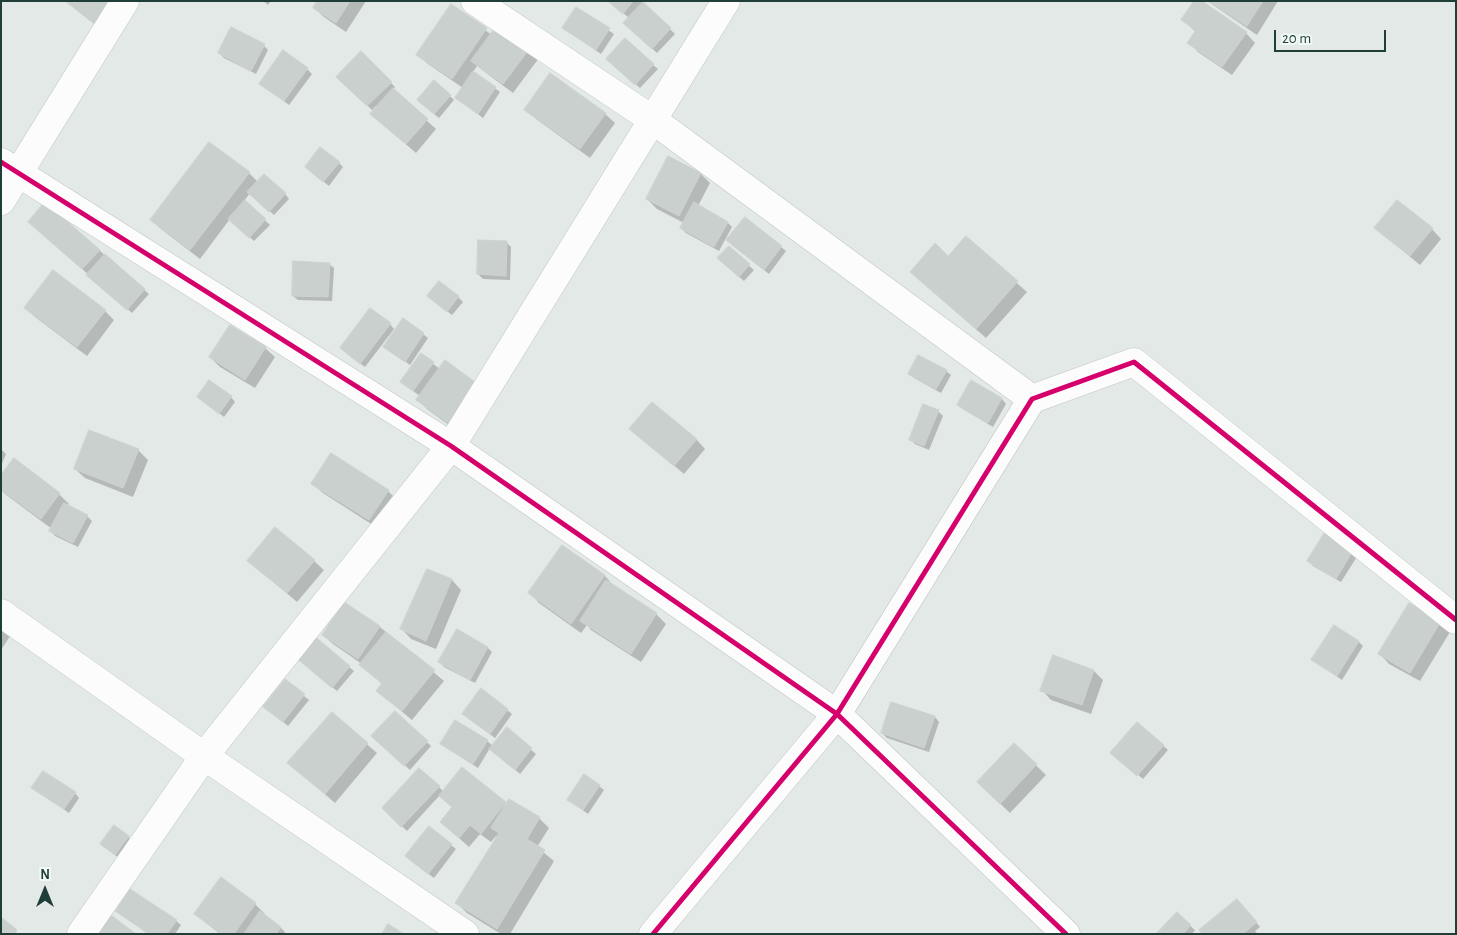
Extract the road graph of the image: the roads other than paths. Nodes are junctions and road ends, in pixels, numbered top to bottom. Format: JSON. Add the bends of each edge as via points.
{"nodes":[{"id":1,"x":125,"y":1,"type":"edge"},
{"id":2,"x":475,"y":1,"type":"edge"},
{"id":3,"x":726,"y":1,"type":"edge"},
{"id":4,"x":653,"y":120,"type":"junction"},
{"id":5,"x":10,"y":168,"type":"edge"},
{"id":6,"x":1,"y":201,"type":"edge"},
{"id":7,"x":1032,"y":399,"type":"junction"},
{"id":8,"x":451,"y":446,"type":"junction"},
{"id":9,"x":1,"y":613,"type":"edge"},
{"id":10,"x":1456,"y":620,"type":"edge"},
{"id":11,"x":837,"y":714,"type":"junction"},
{"id":12,"x":205,"y":755,"type":"junction"},
{"id":13,"x":81,"y":934,"type":"edge"},
{"id":14,"x":466,"y":934,"type":"edge"},
{"id":15,"x":653,"y":934,"type":"edge"},
{"id":16,"x":1066,"y":934,"type":"edge"}],
"edges":[{"from":1,"to":5,"type":"street"},
{"from":2,"to":4,"type":"street"},
{"from":3,"to":4,"type":"street"},
{"from":4,"to":7,"type":"street"},
{"from":4,"to":8,"type":"street"},
{"from":5,"to":6,"type":"street"},
{"from":5,"to":8,"type":"street"},
{"from":7,"to":10,"type":"street","via":[[1134,362]]},
{"from":7,"to":11,"type":"street"},
{"from":8,"to":11,"type":"street"},
{"from":8,"to":12,"type":"street"},
{"from":9,"to":12,"type":"street"},
{"from":11,"to":15,"type":"street"},
{"from":11,"to":16,"type":"street"},
{"from":12,"to":13,"type":"street"},
{"from":12,"to":14,"type":"street"}]}
